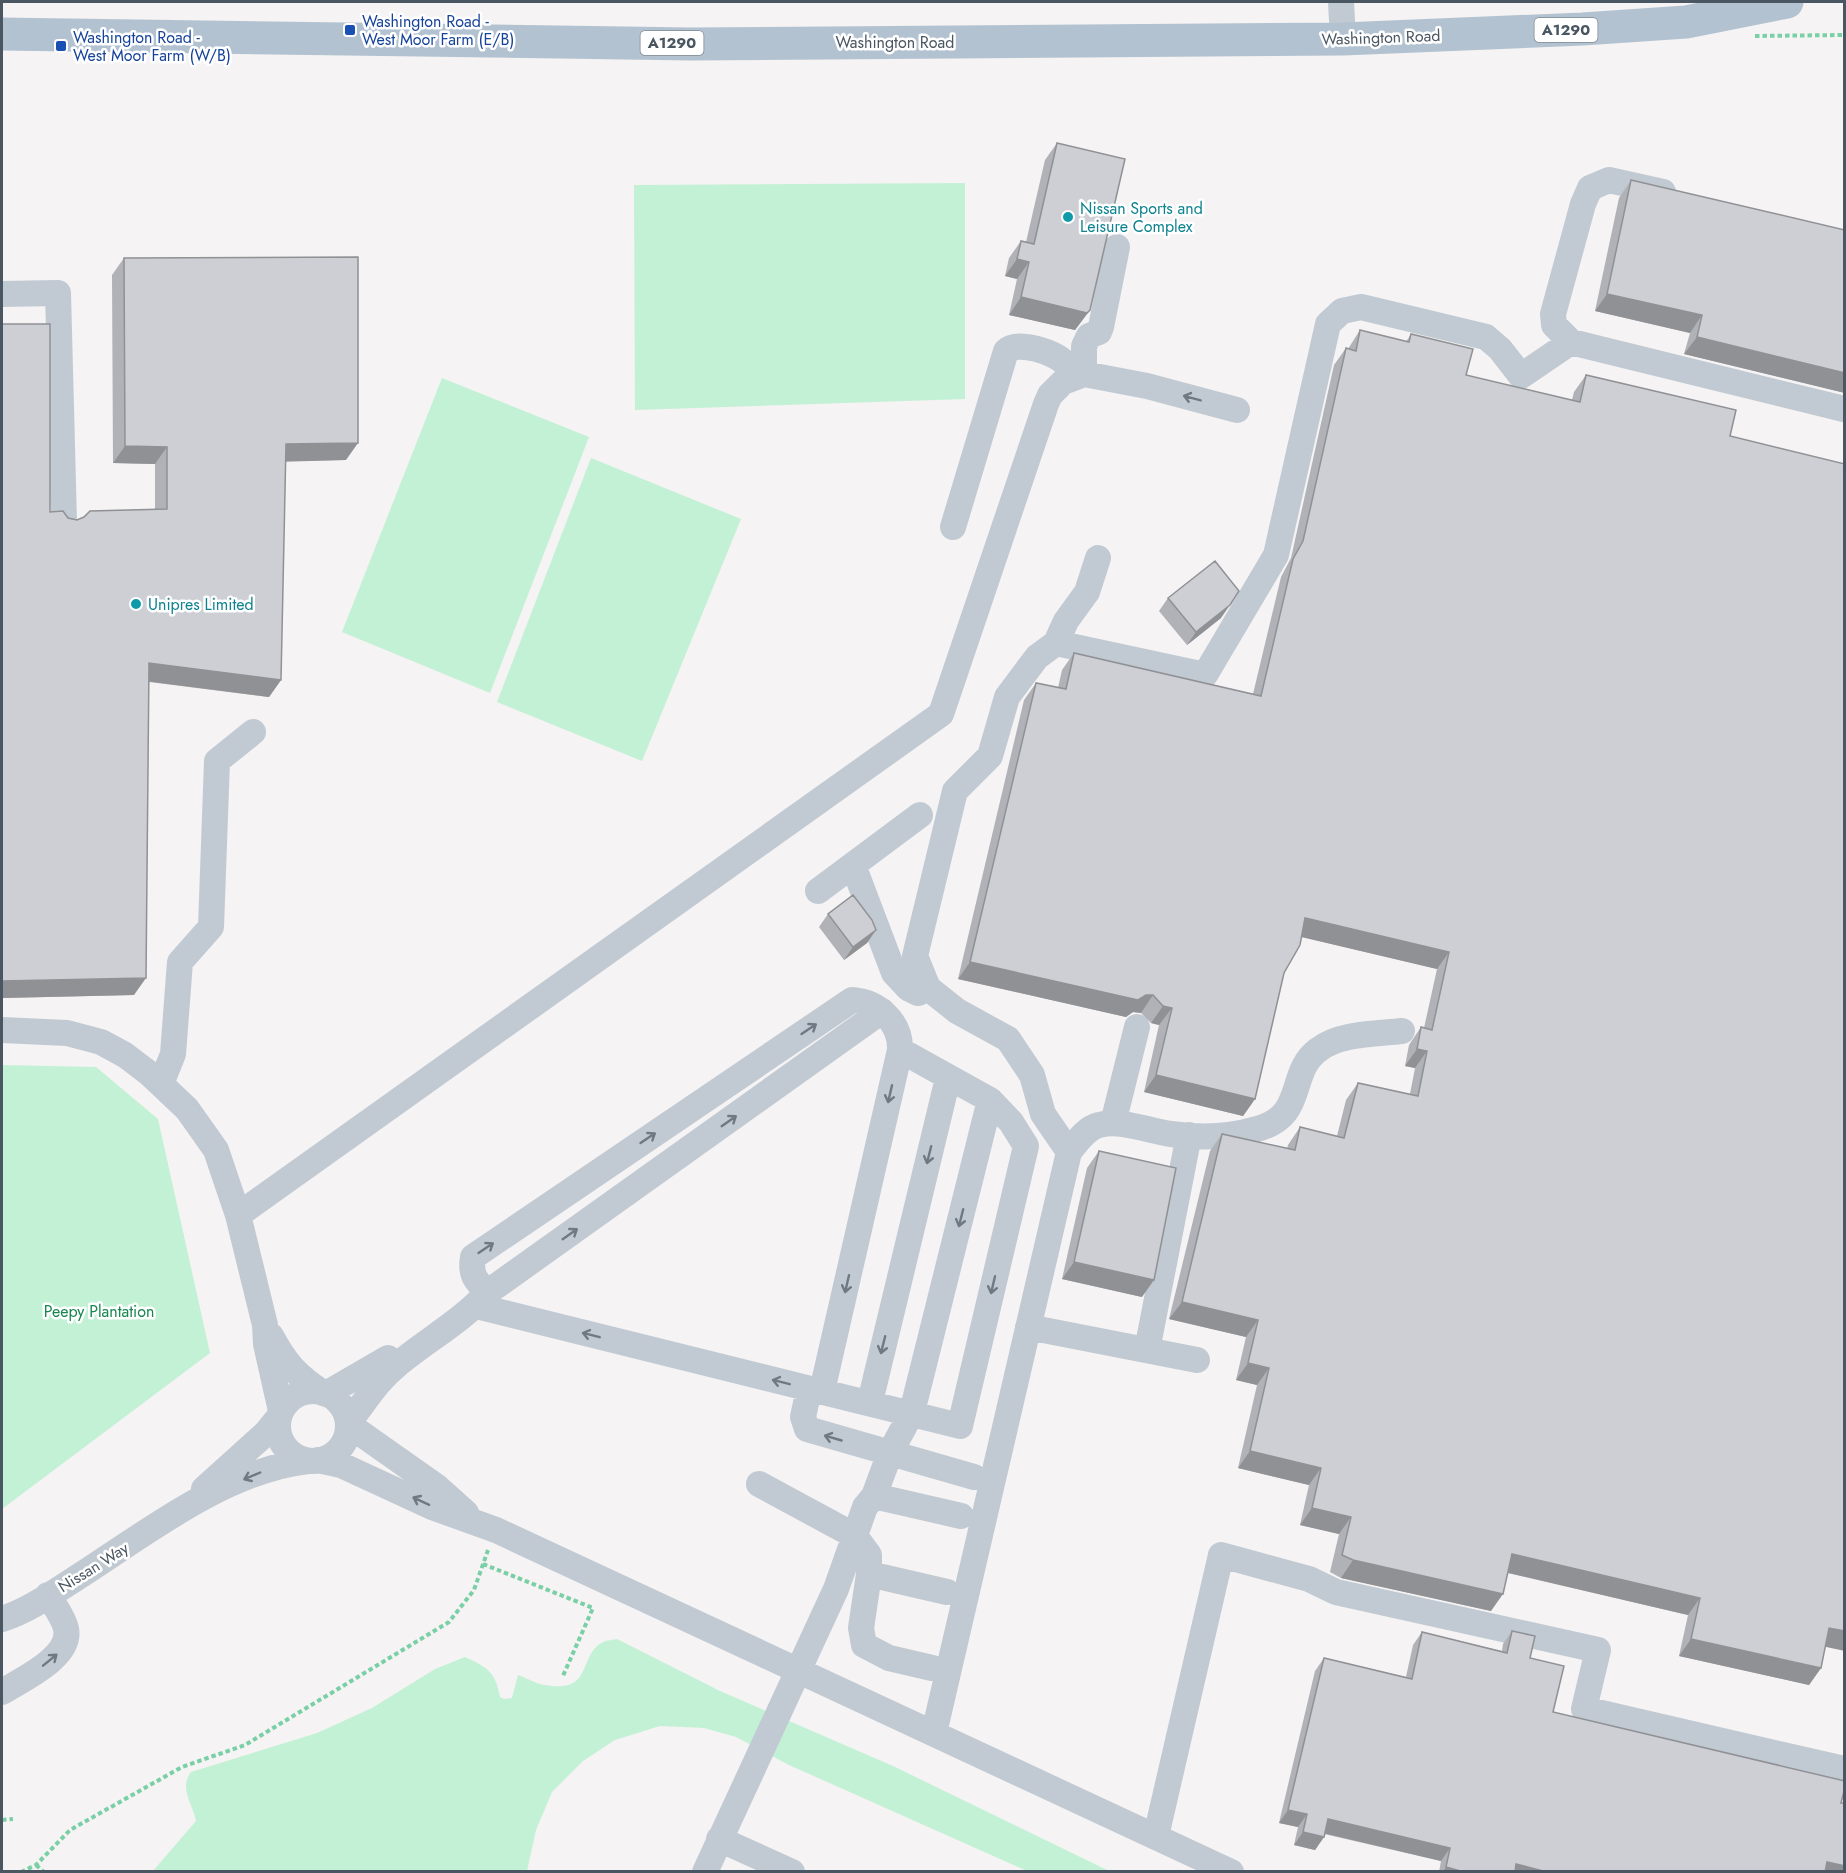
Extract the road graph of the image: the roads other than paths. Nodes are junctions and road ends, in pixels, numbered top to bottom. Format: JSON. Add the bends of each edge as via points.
{"nodes":[{"id":1,"x":1341,"y":2,"type":"edge"},
{"id":2,"x":1787,"y":2,"type":"edge"},
{"id":3,"x":2,"y":34,"type":"edge"},
{"id":4,"x":1343,"y":39,"type":"junction"},
{"id":5,"x":1688,"y":197,"type":"edge"},
{"id":6,"x":1118,"y":248,"type":"dead end"},
{"id":7,"x":2,"y":294,"type":"edge"},
{"id":8,"x":1571,"y":342,"type":"junction"},
{"id":9,"x":1078,"y":376,"type":"junction"},
{"id":10,"x":1845,"y":409,"type":"edge"},
{"id":11,"x":1237,"y":410,"type":"dead end"},
{"id":12,"x":64,"y":522,"type":"edge"},
{"id":13,"x":953,"y":527,"type":"dead end"},
{"id":14,"x":1098,"y":558,"type":"dead end"},
{"id":15,"x":1056,"y":643,"type":"junction"},
{"id":16,"x":253,"y":732,"type":"dead end"},
{"id":17,"x":920,"y":815,"type":"dead end"},
{"id":18,"x":853,"y":865,"type":"junction"},
{"id":19,"x":818,"y":891,"type":"dead end"},
{"id":20,"x":928,"y":988,"type":"junction"},
{"id":21,"x":882,"y":1011,"type":"junction"},
{"id":22,"x":1137,"y":1028,"type":"dead end"},
{"id":23,"x":2,"y":1030,"type":"edge"},
{"id":24,"x":1402,"y":1031,"type":"dead end"},
{"id":25,"x":900,"y":1050,"type":"junction"},
{"id":26,"x":948,"y":1078,"type":"junction"},
{"id":27,"x":161,"y":1084,"type":"junction"},
{"id":28,"x":990,"y":1100,"type":"junction"},
{"id":29,"x":1113,"y":1123,"type":"junction"},
{"id":30,"x":1189,"y":1135,"type":"junction"},
{"id":31,"x":1069,"y":1152,"type":"junction"},
{"id":32,"x":238,"y":1215,"type":"junction"},
{"id":33,"x":482,"y":1299,"type":"junction"},
{"id":34,"x":265,"y":1325,"type":"junction"},
{"id":35,"x":1028,"y":1327,"type":"junction"},
{"id":36,"x":1147,"y":1350,"type":"junction"},
{"id":37,"x":1197,"y":1360,"type":"dead end"},
{"id":38,"x":816,"y":1390,"type":"junction"},
{"id":39,"x":324,"y":1394,"type":"junction"},
{"id":40,"x":870,"y":1402,"type":"junction"},
{"id":41,"x":912,"y":1412,"type":"junction"},
{"id":42,"x":280,"y":1414,"type":"junction"},
{"id":43,"x":349,"y":1424,"type":"junction"},
{"id":44,"x":890,"y":1453,"type":"junction"},
{"id":45,"x":313,"y":1461,"type":"junction"},
{"id":46,"x":974,"y":1477,"type":"dead end"},
{"id":47,"x":759,"y":1484,"type":"dead end"},
{"id":48,"x":874,"y":1496,"type":"junction"},
{"id":49,"x":182,"y":1510,"type":"junction"},
{"id":50,"x":961,"y":1516,"type":"dead end"},
{"id":51,"x":486,"y":1525,"type":"junction"},
{"id":52,"x":855,"y":1536,"type":"junction"},
{"id":53,"x":869,"y":1574,"type":"junction"},
{"id":54,"x":947,"y":1592,"type":"dead end"},
{"id":55,"x":48,"y":1595,"type":"junction"},
{"id":56,"x":2,"y":1619,"type":"edge"},
{"id":57,"x":932,"y":1668,"type":"dead end"},
{"id":58,"x":798,"y":1670,"type":"junction"},
{"id":59,"x":2,"y":1692,"type":"edge"},
{"id":60,"x":934,"y":1733,"type":"junction"},
{"id":61,"x":1845,"y":1769,"type":"edge"},
{"id":62,"x":1156,"y":1836,"type":"junction"},
{"id":63,"x":719,"y":1839,"type":"junction"},
{"id":64,"x":705,"y":1872,"type":"edge"},
{"id":65,"x":792,"y":1872,"type":"edge"},
{"id":66,"x":1231,"y":1872,"type":"edge"}],
"edges":[{"from":1,"to":4,"type":"street"},
{"from":2,"to":4,"type":"main road","name":"Washington Road","number":"A1290","via":[[1686,22]]},
{"from":3,"to":4,"type":"main road","name":"Washington Road","number":"A1290","via":[[691,44]]},
{"from":5,"to":8,"type":"street","via":[[1609,180],[1590,188],[1553,314],[1554,325]]},
{"from":6,"to":9,"type":"street","via":[[1101,327],[1084,346]]},
{"from":7,"to":12,"type":"street","via":[[58,293]]},
{"from":8,"to":10,"type":"street"},
{"from":8,"to":15,"type":"street","via":[[1521,376],[1486,338],[1361,307],[1342,311],[1328,324],[1276,555],[1205,675]]},
{"from":11,"to":9,"type":"street","one_way":true,"via":[[1147,386]]},
{"from":9,"to":13,"type":"street","via":[[1059,359],[1040,350],[1017,346],[1006,351]]},
{"from":9,"to":32,"type":"street","via":[[1063,382],[1046,404],[941,714]]},
{"from":14,"to":15,"type":"street","via":[[1087,592]]},
{"from":15,"to":20,"type":"street","via":[[1037,657],[1007,697],[990,756],[955,791],[915,956]]},
{"from":16,"to":27,"type":"street","via":[[217,761],[211,927],[180,962],[173,1054]]},
{"from":17,"to":18,"type":"street"},
{"from":18,"to":19,"type":"street"},
{"from":18,"to":20,"type":"street","via":[[894,973],[918,993]]},
{"from":20,"to":31,"type":"street","via":[[957,1011],[1008,1039],[1032,1075],[1043,1114]]},
{"from":21,"to":25,"type":"street","via":[[897,1030]]},
{"from":33,"to":21,"type":"street","one_way":true},
{"from":33,"to":21,"type":"street","one_way":true,"via":[[474,1280],[473,1257],[852,1000],[866,1001]]},
{"from":22,"to":29,"type":"street"},
{"from":23,"to":27,"type":"street","via":[[68,1033],[101,1042],[125,1055]]},
{"from":24,"to":30,"type":"street","via":[[1349,1037],[1317,1050],[1306,1065],[1291,1107],[1283,1117],[1258,1129],[1213,1137]]},
{"from":25,"to":26,"type":"street"},
{"from":25,"to":38,"type":"street","one_way":true},
{"from":26,"to":28,"type":"street"},
{"from":26,"to":40,"type":"street","one_way":true},
{"from":27,"to":32,"type":"street","via":[[188,1109],[216,1150]]},
{"from":28,"to":41,"type":"street","one_way":true},
{"from":28,"to":41,"type":"street","one_way":true,"via":[[1026,1146],[960,1426]]},
{"from":29,"to":30,"type":"street"},
{"from":29,"to":31,"type":"street","via":[[1097,1125]]},
{"from":30,"to":36,"type":"street"},
{"from":31,"to":35,"type":"street"},
{"from":32,"to":34,"type":"street"},
{"from":38,"to":33,"type":"street","one_way":true},
{"from":33,"to":39,"type":"street","via":[[469,1299],[387,1358]]},
{"from":33,"to":43,"type":"street","via":[[396,1365],[372,1388]]},
{"from":34,"to":39,"type":"street","via":[[285,1362]]},
{"from":34,"to":42,"type":"street"},
{"from":35,"to":36,"type":"street"},
{"from":35,"to":60,"type":"street"},
{"from":36,"to":37,"type":"street"},
{"from":38,"to":40,"type":"street"},
{"from":44,"to":38,"type":"street","one_way":true,"via":[[807,1429],[803,1417]]},
{"from":39,"to":42,"type":"street","via":[[306,1392],[296,1396]]},
{"from":39,"to":43,"type":"street","via":[[341,1407]]},
{"from":40,"to":41,"type":"street"},
{"from":41,"to":44,"type":"street"},
{"from":42,"to":45,"type":"street","via":[[280,1439],[286,1449]]},
{"from":42,"to":49,"type":"street","via":[[266,1433]]},
{"from":43,"to":45,"type":"street","via":[[340,1447],[332,1455]]},
{"from":43,"to":51,"type":"street"},
{"from":44,"to":46,"type":"street"},
{"from":44,"to":48,"type":"street"},
{"from":45,"to":49,"type":"street","one_way":true,"via":[[283,1464],[250,1476]]},
{"from":51,"to":45,"type":"street","one_way":true,"via":[[432,1506],[341,1465]]},
{"from":47,"to":52,"type":"street"},
{"from":48,"to":50,"type":"street"},
{"from":48,"to":52,"type":"street","via":[[865,1507]]},
{"from":49,"to":55,"type":"street","name":"Nissan Way"},
{"from":51,"to":58,"type":"street"},
{"from":52,"to":53,"type":"street","via":[[869,1555]]},
{"from":52,"to":58,"type":"street","via":[[836,1589]]},
{"from":53,"to":54,"type":"street"},
{"from":53,"to":57,"type":"street","via":[[861,1628],[864,1645],[889,1658]]},
{"from":55,"to":56,"type":"street","name":"Nissan Way"},
{"from":59,"to":55,"type":"street","one_way":true,"via":[[55,1658],[64,1645],[67,1630]]},
{"from":58,"to":60,"type":"street"},
{"from":58,"to":63,"type":"street"},
{"from":60,"to":62,"type":"street"},
{"from":61,"to":62,"type":"street","via":[[1584,1709],[1598,1650],[1336,1592],[1309,1579],[1221,1555]]},
{"from":62,"to":66,"type":"street"},
{"from":63,"to":64,"type":"street"},
{"from":63,"to":65,"type":"street"}]}
